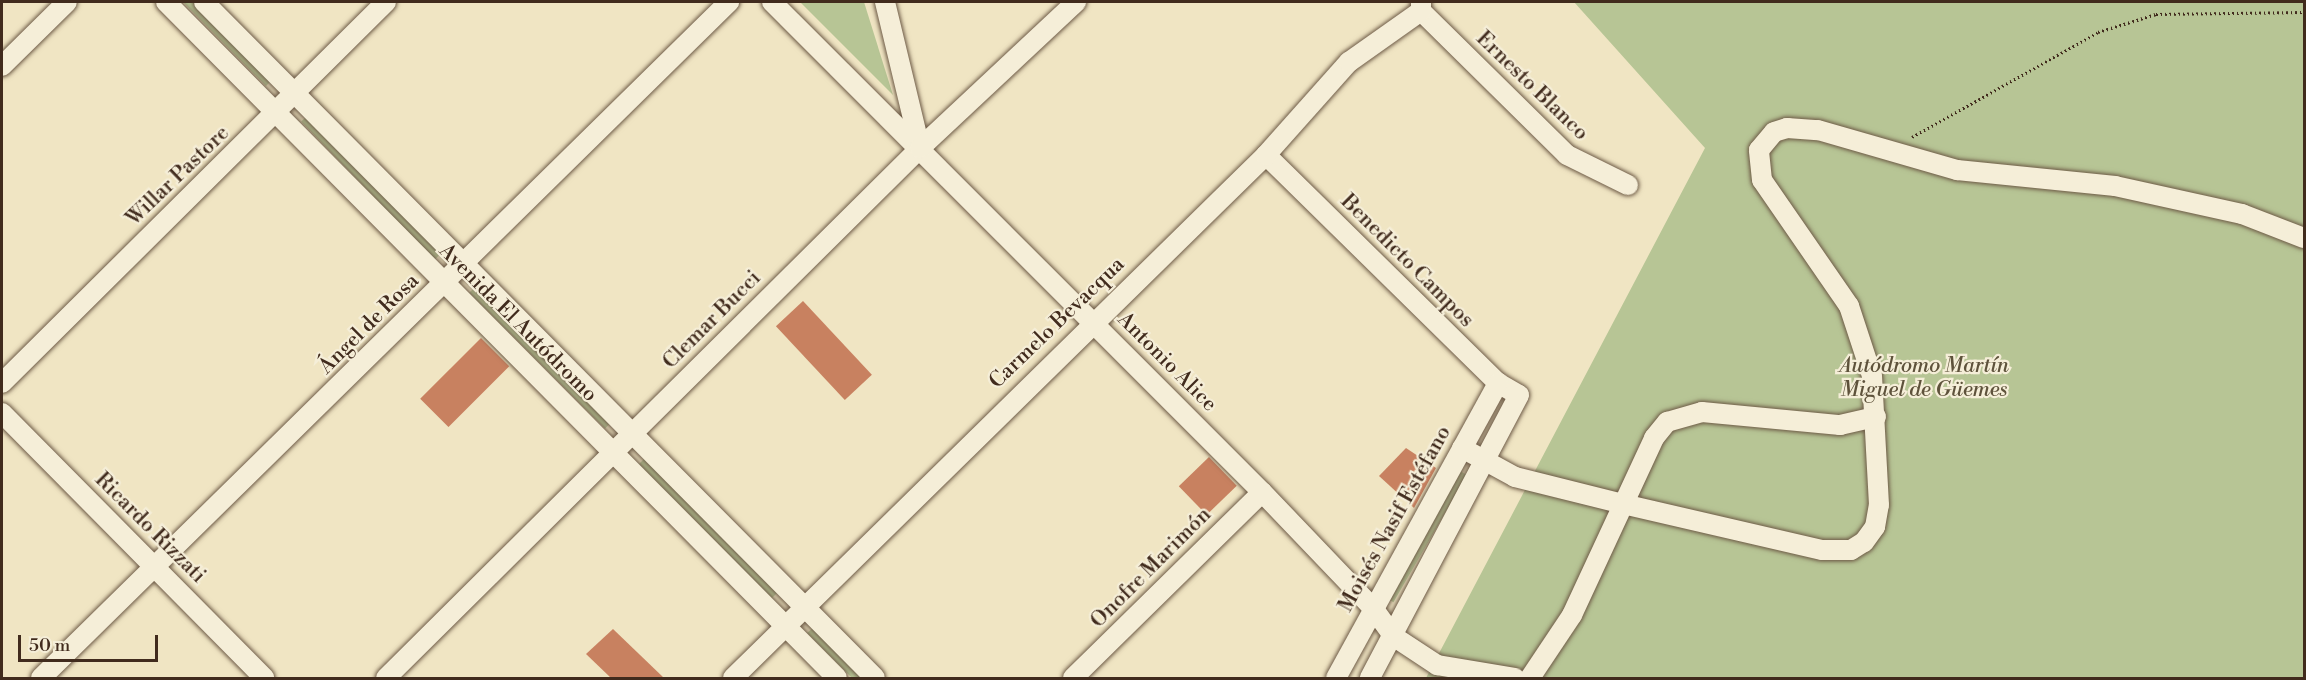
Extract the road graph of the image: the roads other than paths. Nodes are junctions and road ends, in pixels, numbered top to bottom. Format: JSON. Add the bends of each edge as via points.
{"nodes":[{"id":1,"x":67,"y":2,"type":"edge"},
{"id":2,"x":166,"y":2,"type":"edge"},
{"id":3,"x":204,"y":2,"type":"edge"},
{"id":4,"x":386,"y":2,"type":"edge"},
{"id":5,"x":729,"y":2,"type":"edge"},
{"id":6,"x":772,"y":2,"type":"edge"},
{"id":7,"x":885,"y":2,"type":"edge"},
{"id":8,"x":1076,"y":2,"type":"edge"},
{"id":9,"x":1421,"y":6,"type":"edge"},
{"id":10,"x":2,"y":66,"type":"edge"},
{"id":11,"x":294,"y":93,"type":"junction"},
{"id":12,"x":276,"y":114,"type":"junction"},
{"id":13,"x":920,"y":148,"type":"junction"},
{"id":14,"x":1266,"y":155,"type":"junction"},
{"id":15,"x":1628,"y":185,"type":"dead end"},
{"id":16,"x":2304,"y":238,"type":"edge"},
{"id":17,"x":465,"y":262,"type":"junction"},
{"id":18,"x":444,"y":283,"type":"junction"},
{"id":19,"x":1092,"y":320,"type":"junction"},
{"id":20,"x":2,"y":383,"type":"edge"},
{"id":21,"x":1498,"y":383,"type":"junction"},
{"id":22,"x":2,"y":413,"type":"edge"},
{"id":23,"x":1876,"y":417,"type":"junction"},
{"id":24,"x":632,"y":433,"type":"junction"},
{"id":25,"x":1462,"y":448,"type":"junction"},
{"id":26,"x":612,"y":452,"type":"junction"},
{"id":27,"x":1483,"y":460,"type":"junction"},
{"id":28,"x":1262,"y":492,"type":"junction"},
{"id":29,"x":1623,"y":504,"type":"junction"},
{"id":30,"x":156,"y":567,"type":"junction"},
{"id":31,"x":805,"y":607,"type":"junction"},
{"id":32,"x":1373,"y":608,"type":"junction"},
{"id":33,"x":786,"y":627,"type":"junction"},
{"id":34,"x":1393,"y":636,"type":"junction"},
{"id":35,"x":41,"y":678,"type":"edge"},
{"id":36,"x":264,"y":678,"type":"edge"},
{"id":37,"x":386,"y":678,"type":"edge"},
{"id":38,"x":733,"y":678,"type":"edge"},
{"id":39,"x":837,"y":678,"type":"edge"},
{"id":40,"x":875,"y":678,"type":"edge"},
{"id":41,"x":1073,"y":678,"type":"edge"},
{"id":42,"x":1336,"y":678,"type":"edge"},
{"id":43,"x":1370,"y":678,"type":"edge"},
{"id":44,"x":1515,"y":678,"type":"edge"},
{"id":45,"x":1530,"y":678,"type":"edge"}],
"edges":[{"from":1,"to":10,"type":"street"},
{"from":2,"to":12,"type":"street","name":"Avenida El Autódromo"},
{"from":3,"to":11,"type":"street","name":"Avenida El Autódromo"},
{"from":4,"to":11,"type":"street","name":"Willar Pastore"},
{"from":5,"to":17,"type":"street","name":"Ángel de Rosa"},
{"from":6,"to":13,"type":"street","name":"Antonio Alice"},
{"from":7,"to":13,"type":"street"},
{"from":8,"to":13,"type":"street","name":"Clemar Bucci"},
{"from":9,"to":14,"type":"street","name":"Carmelo Bevacqua","via":[[1349,62]]},
{"from":9,"to":15,"type":"street","name":"Ernesto Blanco","via":[[1567,155]]},
{"from":11,"to":12,"type":"street","name":"Willar Pastore"},
{"from":11,"to":17,"type":"street","name":"Avenida El Autódromo"},
{"from":12,"to":18,"type":"street","name":"Avenida El Autódromo"},
{"from":12,"to":20,"type":"street","name":"Willar Pastore"},
{"from":13,"to":19,"type":"street","name":"Antonio Alice"},
{"from":13,"to":24,"type":"street","name":"Clemar Bucci"},
{"from":14,"to":19,"type":"street","name":"Carmelo Bevacqua"},
{"from":14,"to":21,"type":"street","name":"Benedicto Campos"},
{"from":16,"to":23,"type":"street","via":[[2242,214],[2115,186],[1957,170],[1799,126],[1767,138],[1758,164],[1774,202],[1860,326]]},
{"from":17,"to":18,"type":"street","name":"Ángel de Rosa"},
{"from":17,"to":24,"type":"street","name":"Avenida El Autódromo"},
{"from":18,"to":26,"type":"street","name":"Avenida El Autódromo"},
{"from":18,"to":30,"type":"street","name":"Ángel de Rosa"},
{"from":19,"to":28,"type":"street","name":"Antonio Alice"},
{"from":19,"to":31,"type":"street","name":"Carmelo Bevacqua"},
{"from":21,"to":25,"type":"street","name":"Moisés Nasif Estéfano"},
{"from":21,"to":27,"type":"street","name":"Benedicto Campos","via":[[1519,395]]},
{"from":22,"to":30,"type":"street","name":"Ricardo Rizzati"},
{"from":23,"to":29,"type":"street","via":[[1840,425],[1718,412],[1682,415],[1666,422],[1654,438]]},
{"from":23,"to":29,"type":"street","via":[[1875,527],[1851,550],[1822,550]]},
{"from":24,"to":26,"type":"street","name":"Clemar Bucci"},
{"from":24,"to":31,"type":"street","name":"Avenida El Autódromo"},
{"from":25,"to":27,"type":"street"},
{"from":25,"to":32,"type":"street","name":"Moisés Nasif Estéfano"},
{"from":26,"to":33,"type":"street","name":"Avenida El Autódromo"},
{"from":26,"to":37,"type":"street","name":"Clemar Bucci"},
{"from":27,"to":29,"type":"street","via":[[1515,477]]},
{"from":27,"to":34,"type":"street"},
{"from":28,"to":32,"type":"street","name":"Antonio Alice"},
{"from":28,"to":41,"type":"street","name":"Onofre Marimón"},
{"from":29,"to":45,"type":"street","via":[[1572,615]]},
{"from":30,"to":35,"type":"street","name":"Ángel de Rosa"},
{"from":30,"to":36,"type":"street","name":"Ricardo Rizzati"},
{"from":31,"to":33,"type":"street","name":"Carmelo Bevacqua"},
{"from":31,"to":40,"type":"street","name":"Avenida El Autódromo"},
{"from":32,"to":34,"type":"street","name":"Antonio Alice"},
{"from":32,"to":42,"type":"street","name":"Moisés Nasif Estéfano"},
{"from":33,"to":38,"type":"street","name":"Carmelo Bevacqua"},
{"from":33,"to":39,"type":"street","name":"Avenida El Autódromo"},
{"from":34,"to":43,"type":"street"},
{"from":34,"to":44,"type":"street","via":[[1437,665]]}]}
